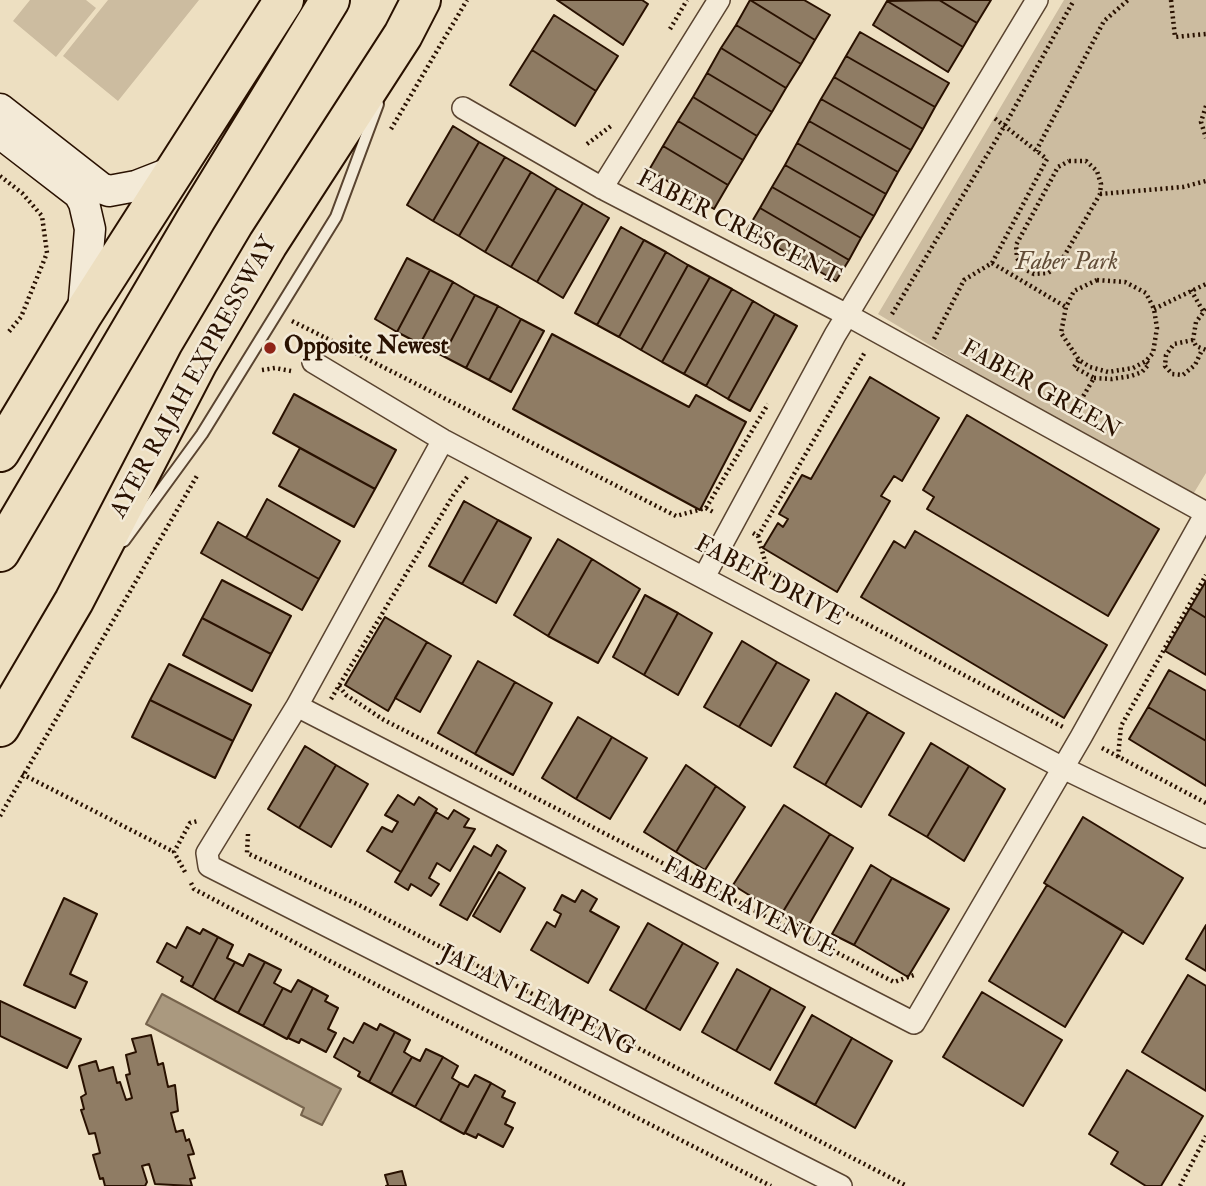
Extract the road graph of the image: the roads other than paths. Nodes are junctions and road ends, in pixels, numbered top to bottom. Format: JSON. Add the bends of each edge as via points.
{"nodes":[{"id":1,"x":284,"y":0,"type":"edge"},
{"id":2,"x":330,"y":0,"type":"edge"},
{"id":3,"x":421,"y":0,"type":"edge"},
{"id":4,"x":719,"y":0,"type":"edge"},
{"id":5,"x":1037,"y":0,"type":"edge"},
{"id":6,"x":403,"y":35,"type":"junction"},
{"id":7,"x":463,"y":108,"type":"dead end"},
{"id":8,"x":0,"y":109,"type":"edge"},
{"id":9,"x":0,"y":133,"type":"edge"},
{"id":10,"x":177,"y":170,"type":"junction"},
{"id":11,"x":602,"y":188,"type":"junction"},
{"id":12,"x":83,"y":314,"type":"junction"},
{"id":13,"x":849,"y":316,"type":"junction"},
{"id":14,"x":313,"y":362,"type":"road end"},
{"id":15,"x":443,"y":440,"type":"junction"},
{"id":16,"x":0,"y":452,"type":"edge"},
{"id":17,"x":1206,"y":513,"type":"edge"},
{"id":18,"x":119,"y":547,"type":"dead end"},
{"id":19,"x":0,"y":552,"type":"edge"},
{"id":20,"x":110,"y":558,"type":"dead end"},
{"id":21,"x":704,"y":577,"type":"junction"},
{"id":22,"x":74,"y":601,"type":"junction"},
{"id":23,"x":297,"y":706,"type":"junction"},
{"id":24,"x":0,"y":727,"type":"edge"},
{"id":25,"x":1063,"y":768,"type":"junction"},
{"id":26,"x":1206,"y":837,"type":"edge"},
{"id":27,"x":841,"y":1186,"type":"edge"}],
"edges":[{"from":1,"to":10,"type":"highway"},
{"from":2,"to":19,"type":"highway"},
{"from":3,"to":6,"type":"highway","name":"AYER RAJAH EXPRESSWAY"},
{"from":4,"to":11,"type":"street","name":"FABER CRESCENT"},
{"from":5,"to":13,"type":"street"},
{"from":6,"to":18,"type":"lane","via":[[336,217],[202,434]]},
{"from":6,"to":22,"type":"highway","name":"AYER RAJAH EXPRESSWAY","via":[[205,350]]},
{"from":7,"to":11,"type":"street","name":"FABER CRESCENT"},
{"from":8,"to":10,"type":"street","via":[[109,191]]},
{"from":9,"to":12,"type":"street","via":[[79,194],[84,203],[90,229]]},
{"from":10,"to":12,"type":"highway"},
{"from":11,"to":13,"type":"street","name":"FABER CRESCENT"},
{"from":12,"to":16,"type":"highway"},
{"from":13,"to":17,"type":"street","name":"FABER GREEN"},
{"from":13,"to":21,"type":"street"},
{"from":14,"to":15,"type":"street","name":"FABER DRIVE"},
{"from":15,"to":21,"type":"street","name":"FABER DRIVE"},
{"from":15,"to":23,"type":"street"},
{"from":17,"to":25,"type":"street","name":"FABER GREEN","via":[[1075,729]]},
{"from":20,"to":22,"type":"lane"},
{"from":21,"to":25,"type":"street","name":"FABER DRIVE"},
{"from":22,"to":24,"type":"highway","name":"AYER RAJAH EXPRESSWAY"},
{"from":23,"to":25,"type":"street","name":"FABER AVENUE","via":[[911,1023],[917,1021]]},
{"from":23,"to":27,"type":"street","name":"JALAN LEMPENG","via":[[207,853],[209,866]]},
{"from":25,"to":26,"type":"street","name":"FABER DRIVE"}]}
